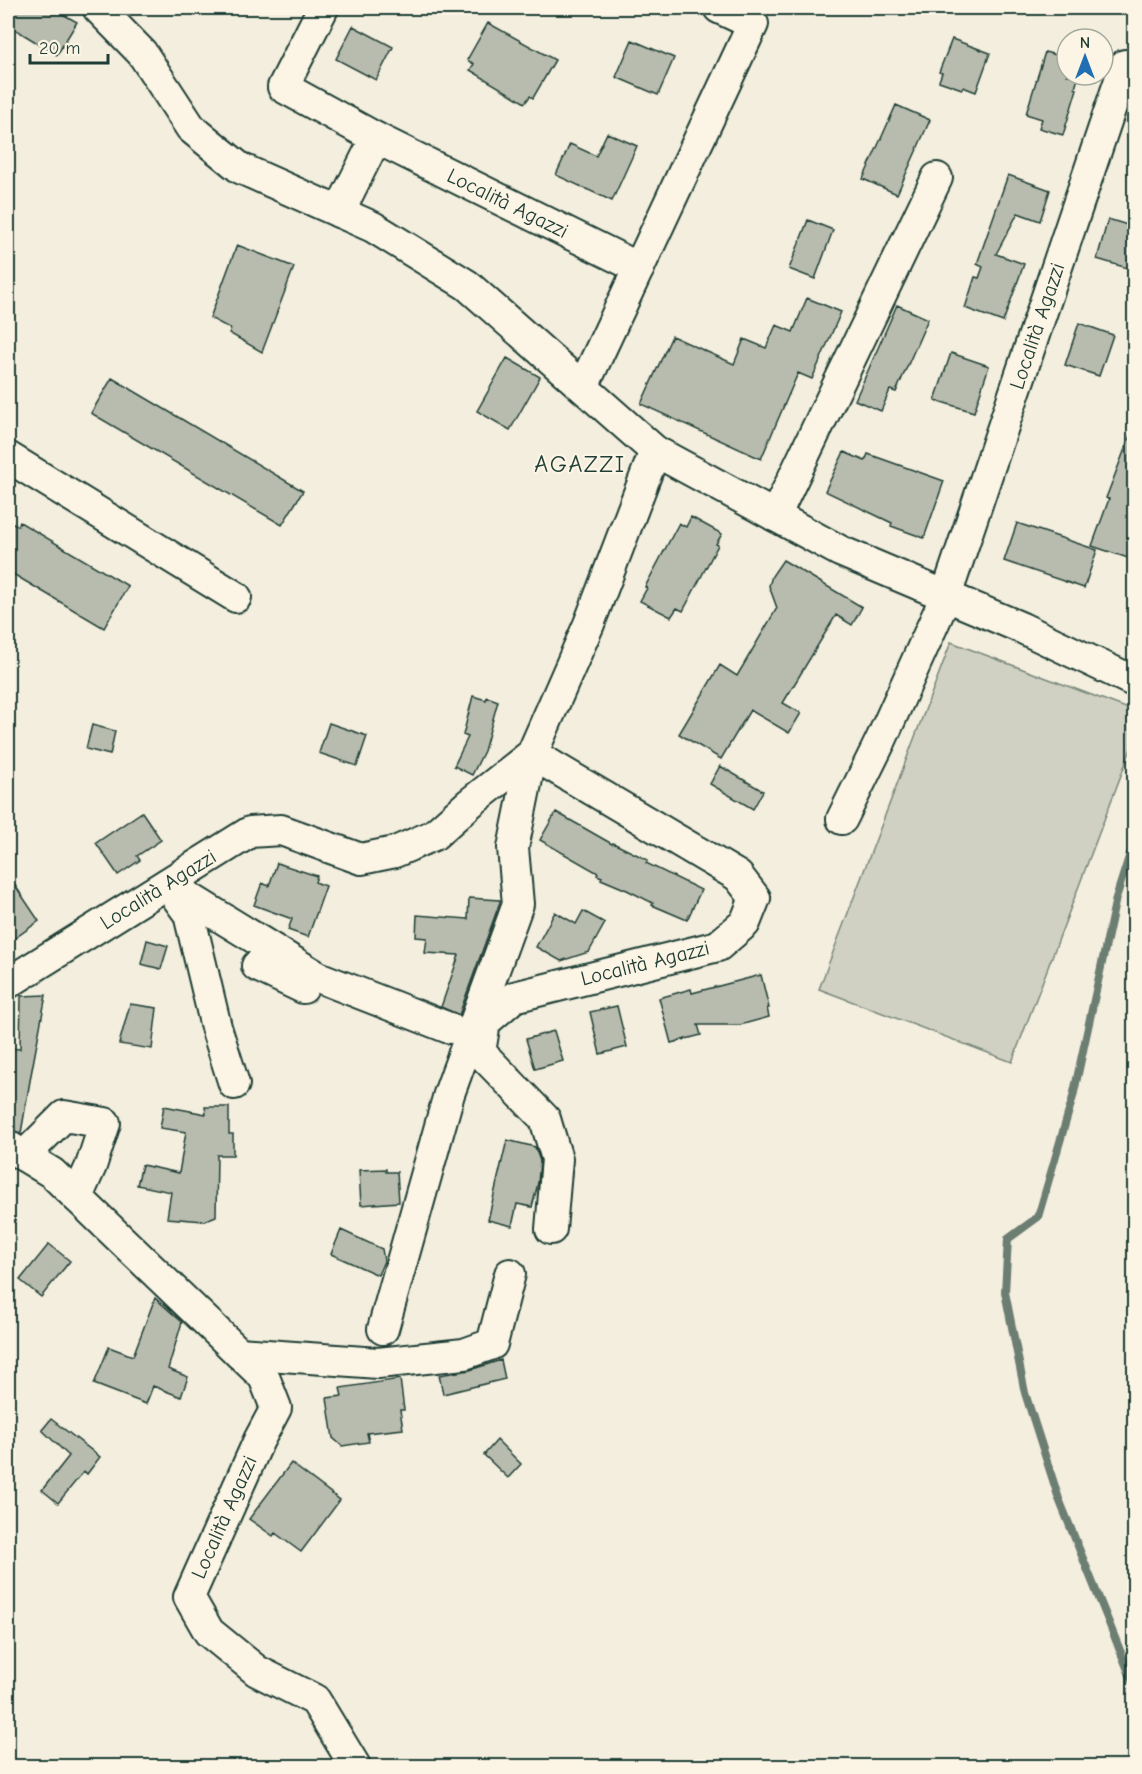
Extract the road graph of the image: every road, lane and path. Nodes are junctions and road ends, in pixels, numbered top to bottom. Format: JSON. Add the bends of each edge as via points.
{"nodes":[{"id":1,"x":98,"y":8,"type":"edge"},
{"id":2,"x":323,"y":8,"type":"edge"},
{"id":3,"x":719,"y":8,"type":"edge"},
{"id":4,"x":1134,"y":69,"type":"edge"},
{"id":5,"x":376,"y":138,"type":"junction"},
{"id":6,"x":937,"y":178,"type":"dead end"},
{"id":7,"x":339,"y":212,"type":"junction"},
{"id":8,"x":639,"y":268,"type":"junction"},
{"id":9,"x":583,"y":387,"type":"junction"},
{"id":10,"x":655,"y":451,"type":"junction"},
{"id":11,"x":8,"y":458,"type":"edge"},
{"id":12,"x":775,"y":516,"type":"junction"},
{"id":13,"x":946,"y":596,"type":"junction"},
{"id":14,"x":237,"y":597,"type":"dead end"},
{"id":15,"x":1134,"y":680,"type":"edge"},
{"id":16,"x":532,"y":754,"type":"junction"},
{"id":17,"x":842,"y":819,"type":"dead end"},
{"id":18,"x":166,"y":884,"type":"junction"},
{"id":19,"x":257,"y":966,"type":"dead end"},
{"id":20,"x":8,"y":983,"type":"edge"},
{"id":21,"x":458,"y":1038,"type":"junction"},
{"id":22,"x":234,"y":1084,"type":"dead end"},
{"id":23,"x":16,"y":1151,"type":"edge"},
{"id":24,"x":77,"y":1197,"type":"junction"},
{"id":25,"x":551,"y":1229,"type":"dead end"},
{"id":26,"x":510,"y":1274,"type":"dead end"},
{"id":27,"x":383,"y":1329,"type":"dead end"},
{"id":28,"x":239,"y":1353,"type":"junction"},
{"id":29,"x":355,"y":1767,"type":"edge"}],
"edges":[{"from":1,"to":7,"type":"street","via":[[142,53],[191,128],[240,168]]},
{"from":2,"to":5,"type":"street","name":"Località Agazzi","via":[[283,87]]},
{"from":3,"to":8,"type":"street","via":[[753,24]]},
{"from":4,"to":13,"type":"street","name":"Località Agazzi","via":[[1125,65]]},
{"from":5,"to":7,"type":"street"},
{"from":5,"to":8,"type":"street","name":"Località Agazzi"},
{"from":6,"to":12,"type":"street"},
{"from":7,"to":9,"type":"street","via":[[373,227],[467,285]]},
{"from":8,"to":9,"type":"street"},
{"from":9,"to":10,"type":"street"},
{"from":10,"to":12,"type":"street"},
{"from":10,"to":16,"type":"street","name":"Località Agazzi","via":[[589,624]]},
{"from":11,"to":14,"type":"street"},
{"from":12,"to":13,"type":"street","via":[[840,551]]},
{"from":13,"to":15,"type":"street"},
{"from":13,"to":17,"type":"street"},
{"from":16,"to":18,"type":"street","name":"Località Agazzi","via":[[434,835],[395,852],[361,859],[281,830],[250,832]]},
{"from":16,"to":21,"type":"street","name":"Località Agazzi","via":[[513,848],[518,904]]},
{"from":16,"to":25,"type":"street","name":"Località Agazzi","via":[[738,876],[755,898],[745,923],[718,946],[514,997],[485,1022],[480,1053],[545,1119],[557,1159]]},
{"from":18,"to":20,"type":"street","name":"Località Agazzi"},
{"from":18,"to":21,"type":"street","via":[[318,977]]},
{"from":18,"to":22,"type":"street","via":[[189,914]]},
{"from":19,"to":21,"type":"street","via":[[362,1015]]},
{"from":21,"to":27,"type":"street","name":"Località Agazzi","via":[[449,1094]]},
{"from":23,"to":24,"type":"street","name":"Località Agazzi","via":[[52,1173]]},
{"from":23,"to":24,"type":"street","via":[[64,1116],[105,1123]]},
{"from":24,"to":28,"type":"street","name":"Località Agazzi"},
{"from":26,"to":28,"type":"street","via":[[492,1344],[464,1354],[378,1363]]},
{"from":28,"to":29,"type":"street","name":"Località Agazzi","via":[[264,1377],[276,1408],[189,1597],[209,1632],[257,1671],[315,1700]]}]}
